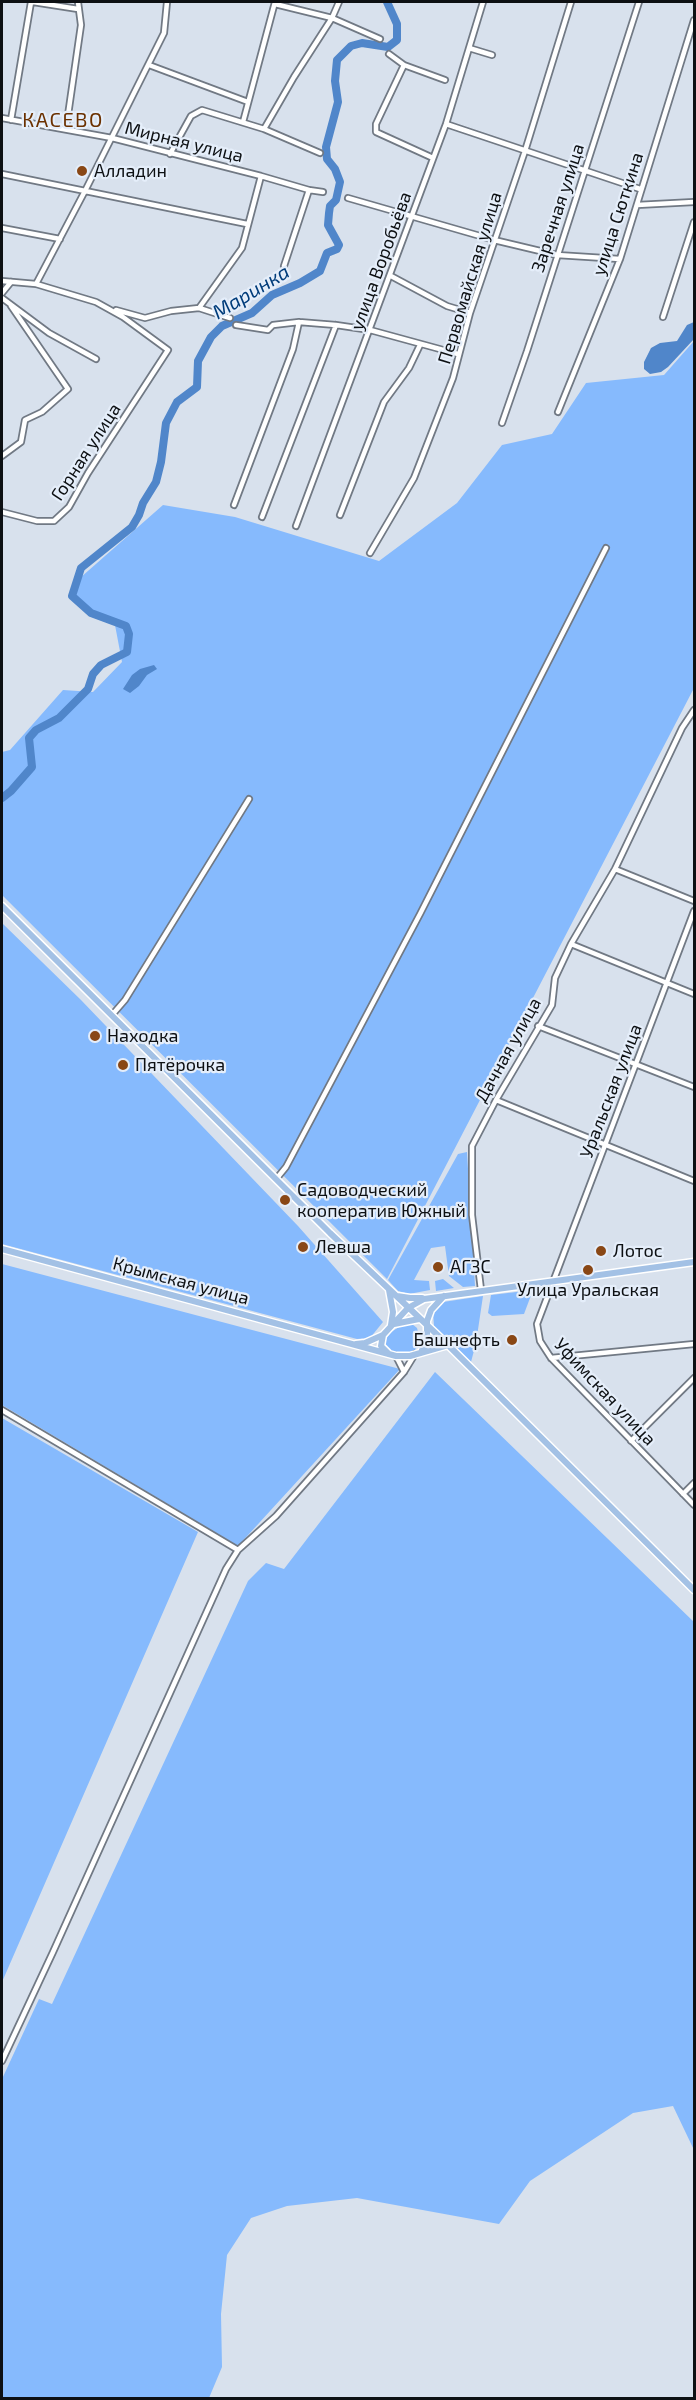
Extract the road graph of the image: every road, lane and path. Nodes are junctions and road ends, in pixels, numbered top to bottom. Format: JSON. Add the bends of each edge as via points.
{"nodes":[{"id":1,"x":32,"y":2,"type":"edge"},
{"id":2,"x":78,"y":2,"type":"edge"},
{"id":3,"x":167,"y":2,"type":"edge"},
{"id":4,"x":339,"y":2,"type":"edge"},
{"id":5,"x":483,"y":2,"type":"edge"},
{"id":6,"x":571,"y":2,"type":"edge"},
{"id":7,"x":639,"y":2,"type":"edge"},
{"id":8,"x":275,"y":3,"type":"edge"},
{"id":9,"x":78,"y":9,"type":"junction"},
{"id":10,"x":332,"y":18,"type":"junction"},
{"id":11,"x":694,"y":20,"type":"edge"},
{"id":12,"x":380,"y":39,"type":"dead end"},
{"id":13,"x":468,"y":48,"type":"junction"},
{"id":14,"x":389,"y":54,"type":"dead end"},
{"id":15,"x":492,"y":55,"type":"dead end"},
{"id":16,"x":149,"y":64,"type":"junction"},
{"id":17,"x":404,"y":65,"type":"junction"},
{"id":18,"x":446,"y":80,"type":"dead end"},
{"id":19,"x":248,"y":102,"type":"junction"},
{"id":20,"x":2,"y":118,"type":"edge"},
{"id":21,"x":10,"y":120,"type":"junction"},
{"id":22,"x":243,"y":122,"type":"junction"},
{"id":23,"x":446,"y":124,"type":"junction"},
{"id":24,"x":66,"y":129,"type":"junction"},
{"id":25,"x":264,"y":129,"type":"junction"},
{"id":26,"x":112,"y":138,"type":"junction"},
{"id":27,"x":525,"y":151,"type":"junction"},
{"id":28,"x":320,"y":153,"type":"dead end"},
{"id":29,"x":170,"y":154,"type":"junction"},
{"id":30,"x":433,"y":158,"type":"junction"},
{"id":31,"x":584,"y":170,"type":"junction"},
{"id":32,"x":2,"y":174,"type":"edge"},
{"id":33,"x":261,"y":176,"type":"junction"},
{"id":34,"x":86,"y":189,"type":"junction"},
{"id":35,"x":640,"y":189,"type":"junction"},
{"id":36,"x":309,"y":190,"type":"junction"},
{"id":37,"x":323,"y":192,"type":"dead end"},
{"id":38,"x":348,"y":198,"type":"dead end"},
{"id":39,"x":694,"y":202,"type":"edge"},
{"id":40,"x":637,"y":205,"type":"junction"},
{"id":41,"x":413,"y":217,"type":"junction"},
{"id":42,"x":694,"y":222,"type":"edge"},
{"id":43,"x":247,"y":224,"type":"junction"},
{"id":44,"x":2,"y":228,"type":"edge"},
{"id":45,"x":60,"y":239,"type":"junction"},
{"id":46,"x":494,"y":240,"type":"junction"},
{"id":47,"x":557,"y":255,"type":"junction"},
{"id":48,"x":620,"y":259,"type":"junction"},
{"id":49,"x":284,"y":266,"type":"dead end"},
{"id":50,"x":391,"y":276,"type":"junction"},
{"id":51,"x":2,"y":281,"type":"edge"},
{"id":52,"x":11,"y":282,"type":"junction"},
{"id":53,"x":36,"y":284,"type":"junction"},
{"id":54,"x":2,"y":293,"type":"edge"},
{"id":55,"x":2,"y":298,"type":"edge"},
{"id":56,"x":96,"y":302,"type":"junction"},
{"id":57,"x":11,"y":306,"type":"junction"},
{"id":58,"x":199,"y":308,"type":"junction"},
{"id":59,"x":471,"y":313,"type":"junction"},
{"id":60,"x":663,"y":317,"type":"dead end"},
{"id":61,"x":230,"y":318,"type":"dead end"},
{"id":62,"x":299,"y":322,"type":"junction"},
{"id":63,"x":236,"y":325,"type":"dead end"},
{"id":64,"x":336,"y":326,"type":"junction"},
{"id":65,"x":370,"y":330,"type":"junction"},
{"id":66,"x":420,"y":345,"type":"junction"},
{"id":67,"x":459,"y":354,"type":"junction"},
{"id":68,"x":96,"y":359,"type":"dead end"},
{"id":69,"x":558,"y":412,"type":"dead end"},
{"id":70,"x":502,"y":423,"type":"dead end"},
{"id":71,"x":2,"y":456,"type":"edge"},
{"id":72,"x":234,"y":505,"type":"dead end"},
{"id":73,"x":2,"y":512,"type":"edge"},
{"id":74,"x":340,"y":515,"type":"dead end"},
{"id":75,"x":262,"y":518,"type":"dead end"},
{"id":76,"x":296,"y":526,"type":"dead end"},
{"id":77,"x":606,"y":548,"type":"dead end"},
{"id":78,"x":370,"y":553,"type":"dead end"},
{"id":79,"x":694,"y":710,"type":"edge"},
{"id":80,"x":249,"y":799,"type":"dead end"},
{"id":81,"x":615,"y":869,"type":"junction"},
{"id":82,"x":694,"y":901,"type":"edge"},
{"id":83,"x":2,"y":906,"type":"edge"},
{"id":84,"x":694,"y":911,"type":"edge"},
{"id":85,"x":571,"y":944,"type":"junction"},
{"id":86,"x":667,"y":984,"type":"junction"},
{"id":87,"x":694,"y":994,"type":"edge"},
{"id":88,"x":112,"y":1015,"type":"junction"},
{"id":89,"x":538,"y":1026,"type":"junction"},
{"id":90,"x":636,"y":1065,"type":"junction"},
{"id":91,"x":694,"y":1087,"type":"edge"},
{"id":92,"x":496,"y":1101,"type":"junction"},
{"id":93,"x":604,"y":1146,"type":"junction"},
{"id":94,"x":277,"y":1179,"type":"junction"},
{"id":95,"x":694,"y":1181,"type":"edge"},
{"id":96,"x":2,"y":1249,"type":"edge"},
{"id":97,"x":694,"y":1262,"type":"edge"},
{"id":98,"x":552,"y":1282,"type":"junction"},
{"id":99,"x":389,"y":1290,"type":"junction"},
{"id":100,"x":481,"y":1290,"type":"junction"},
{"id":101,"x":444,"y":1295,"type":"junction"},
{"id":102,"x":434,"y":1297,"type":"junction"},
{"id":103,"x":408,"y":1308,"type":"junction"},
{"id":104,"x":419,"y":1318,"type":"junction"},
{"id":105,"x":391,"y":1326,"type":"junction"},
{"id":106,"x":427,"y":1327,"type":"junction"},
{"id":107,"x":383,"y":1335,"type":"junction"},
{"id":108,"x":352,"y":1344,"type":"junction"},
{"id":109,"x":694,"y":1344,"type":"edge"},
{"id":110,"x":448,"y":1345,"type":"junction"},
{"id":111,"x":418,"y":1353,"type":"junction"},
{"id":112,"x":393,"y":1355,"type":"junction"},
{"id":113,"x":551,"y":1358,"type":"junction"},
{"id":114,"x":404,"y":1372,"type":"junction"},
{"id":115,"x":694,"y":1378,"type":"edge"},
{"id":116,"x":2,"y":1410,"type":"edge"},
{"id":117,"x":631,"y":1442,"type":"junction"},
{"id":118,"x":694,"y":1483,"type":"edge"},
{"id":119,"x":683,"y":1494,"type":"junction"},
{"id":120,"x":694,"y":1505,"type":"edge"},
{"id":121,"x":238,"y":1550,"type":"junction"},
{"id":122,"x":694,"y":1590,"type":"edge"},
{"id":123,"x":2,"y":2061,"type":"edge"}],
"edges":[{"from":1,"to":9,"type":"street"},
{"from":1,"to":21,"type":"street"},
{"from":2,"to":9,"type":"street"},
{"from":3,"to":16,"type":"street","via":[[164,33]]},
{"from":4,"to":10,"type":"street"},
{"from":5,"to":13,"type":"street","name":"улица Воробьёва"},
{"from":6,"to":27,"type":"street","name":"Первомайская улица"},
{"from":7,"to":31,"type":"street","name":"Заречная улица"},
{"from":8,"to":10,"type":"street"},
{"from":8,"to":19,"type":"street"},
{"from":9,"to":24,"type":"street","via":[[81,26]]},
{"from":10,"to":12,"type":"street"},
{"from":10,"to":25,"type":"street"},
{"from":11,"to":35,"type":"street","name":"улица Сюткина"},
{"from":13,"to":15,"type":"street"},
{"from":13,"to":23,"type":"street","name":"улица Воробьёва"},
{"from":14,"to":17,"type":"street"},
{"from":16,"to":19,"type":"street"},
{"from":16,"to":26,"type":"street"},
{"from":17,"to":18,"type":"street"},
{"from":17,"to":30,"type":"street","via":[[376,124],[376,132]]},
{"from":19,"to":22,"type":"street"},
{"from":20,"to":21,"type":"street","name":"Мирная улица"},
{"from":21,"to":24,"type":"street","name":"Мирная улица"},
{"from":22,"to":25,"type":"street"},
{"from":22,"to":29,"type":"street","via":[[202,110],[191,116]]},
{"from":23,"to":27,"type":"street"},
{"from":23,"to":30,"type":"street","name":"улица Воробьёва"},
{"from":24,"to":26,"type":"street","name":"Мирная улица"},
{"from":25,"to":28,"type":"street"},
{"from":26,"to":29,"type":"street","name":"Мирная улица"},
{"from":26,"to":34,"type":"street"},
{"from":27,"to":31,"type":"street"},
{"from":27,"to":46,"type":"street","name":"Первомайская улица"},
{"from":29,"to":33,"type":"street","name":"Мирная улица"},
{"from":30,"to":41,"type":"street","name":"улица Воробьёва"},
{"from":31,"to":35,"type":"street"},
{"from":31,"to":47,"type":"street","name":"Заречная улица"},
{"from":32,"to":34,"type":"street"},
{"from":33,"to":36,"type":"street","name":"Мирная улица"},
{"from":33,"to":43,"type":"street"},
{"from":34,"to":43,"type":"street"},
{"from":34,"to":45,"type":"street"},
{"from":35,"to":40,"type":"street","name":"улица Сюткина"},
{"from":36,"to":37,"type":"street","name":"Мирная улица"},
{"from":36,"to":49,"type":"street"},
{"from":38,"to":41,"type":"street"},
{"from":39,"to":40,"type":"street"},
{"from":40,"to":48,"type":"street","name":"улица Сюткина"},
{"from":41,"to":46,"type":"street"},
{"from":41,"to":50,"type":"street","name":"улица Воробьёва"},
{"from":42,"to":60,"type":"street"},
{"from":43,"to":58,"type":"street","via":[[242,248]]},
{"from":44,"to":45,"type":"street"},
{"from":45,"to":53,"type":"street"},
{"from":46,"to":47,"type":"street"},
{"from":46,"to":59,"type":"street","name":"Первомайская улица"},
{"from":47,"to":48,"type":"street"},
{"from":47,"to":70,"type":"street","name":"Заречная улица"},
{"from":48,"to":69,"type":"street","name":"улица Сюткина"},
{"from":50,"to":59,"type":"street","via":[[447,306]]},
{"from":50,"to":65,"type":"street","name":"улица Воробьёва"},
{"from":51,"to":52,"type":"street"},
{"from":52,"to":53,"type":"street"},
{"from":52,"to":54,"type":"street"},
{"from":53,"to":56,"type":"street"},
{"from":55,"to":57,"type":"street"},
{"from":56,"to":58,"type":"street","via":[[145,318]]},
{"from":56,"to":73,"type":"street","name":"Горная улица","via":[[168,350],[69,507],[54,521]]},
{"from":57,"to":68,"type":"street"},
{"from":57,"to":71,"type":"street","via":[[68,389],[25,420],[21,442]]},
{"from":58,"to":61,"type":"street"},
{"from":59,"to":67,"type":"street","name":"Первомайская улица"},
{"from":62,"to":63,"type":"street","via":[[273,325],[268,330]]},
{"from":62,"to":64,"type":"street"},
{"from":62,"to":72,"type":"street","via":[[294,349]]},
{"from":64,"to":65,"type":"street"},
{"from":64,"to":75,"type":"street"},
{"from":65,"to":66,"type":"street"},
{"from":65,"to":76,"type":"street","name":"улица Воробьёва"},
{"from":66,"to":67,"type":"street"},
{"from":66,"to":74,"type":"street","via":[[384,402]]},
{"from":67,"to":78,"type":"street","name":"Первомайская улица","via":[[414,478]]},
{"from":77,"to":94,"type":"street","via":[[420,914]]},
{"from":79,"to":81,"type":"street","name":"Дачная улица"},
{"from":80,"to":88,"type":"street"},
{"from":81,"to":82,"type":"street"},
{"from":81,"to":85,"type":"street","name":"Дачная улица"},
{"from":83,"to":88,"type":"main road"},
{"from":84,"to":86,"type":"street","name":"Уральская улица"},
{"from":85,"to":86,"type":"street"},
{"from":85,"to":89,"type":"street","name":"Дачная улица","via":[[555,978],[552,1005]]},
{"from":86,"to":87,"type":"street"},
{"from":86,"to":90,"type":"street","name":"Уральская улица"},
{"from":88,"to":94,"type":"main road"},
{"from":89,"to":90,"type":"street"},
{"from":89,"to":92,"type":"street","name":"Дачная улица"},
{"from":90,"to":91,"type":"street"},
{"from":90,"to":93,"type":"street","name":"Уральская улица"},
{"from":92,"to":93,"type":"street"},
{"from":92,"to":100,"type":"street","name":"Дачная улица","via":[[472,1146],[472,1215]]},
{"from":93,"to":95,"type":"street"},
{"from":93,"to":98,"type":"street","name":"Уральская улица"},
{"from":94,"to":99,"type":"main road"},
{"from":96,"to":108,"type":"main road","name":"Крымская улица"},
{"from":97,"to":98,"type":"main road"},
{"from":98,"to":100,"type":"main road"},
{"from":98,"to":113,"type":"street","name":"Уфимская улица","via":[[537,1324],[540,1341]]},
{"from":99,"to":102,"type":"main road","via":[[410,1299]]},
{"from":99,"to":103,"type":"main road"},
{"from":99,"to":105,"type":"main road"},
{"from":100,"to":101,"type":"main road"},
{"from":101,"to":102,"type":"main road"},
{"from":101,"to":106,"type":"main road","via":[[430,1310]]},
{"from":102,"to":103,"type":"main road"},
{"from":103,"to":104,"type":"main road"},
{"from":103,"to":105,"type":"main road"},
{"from":104,"to":105,"type":"main road"},
{"from":104,"to":106,"type":"main road"},
{"from":105,"to":107,"type":"main road"},
{"from":106,"to":110,"type":"main road"},
{"from":106,"to":111,"type":"main road","via":[[426,1345]]},
{"from":107,"to":108,"type":"main road"},
{"from":107,"to":112,"type":"main road","via":[[381,1346]]},
{"from":108,"to":112,"type":"main road","name":"Крымская улица"},
{"from":109,"to":113,"type":"street"},
{"from":110,"to":111,"type":"main road"},
{"from":110,"to":122,"type":"main road"},
{"from":111,"to":112,"type":"main road"},
{"from":111,"to":114,"type":"street"},
{"from":112,"to":114,"type":"street"},
{"from":113,"to":117,"type":"street","name":"Уфимская улица"},
{"from":114,"to":121,"type":"street","via":[[276,1516]]},
{"from":115,"to":117,"type":"street"},
{"from":116,"to":121,"type":"street"},
{"from":117,"to":119,"type":"street","name":"Уфимская улица"},
{"from":118,"to":119,"type":"street"},
{"from":119,"to":120,"type":"street","name":"Уфимская улица"},
{"from":121,"to":123,"type":"street"}]}
